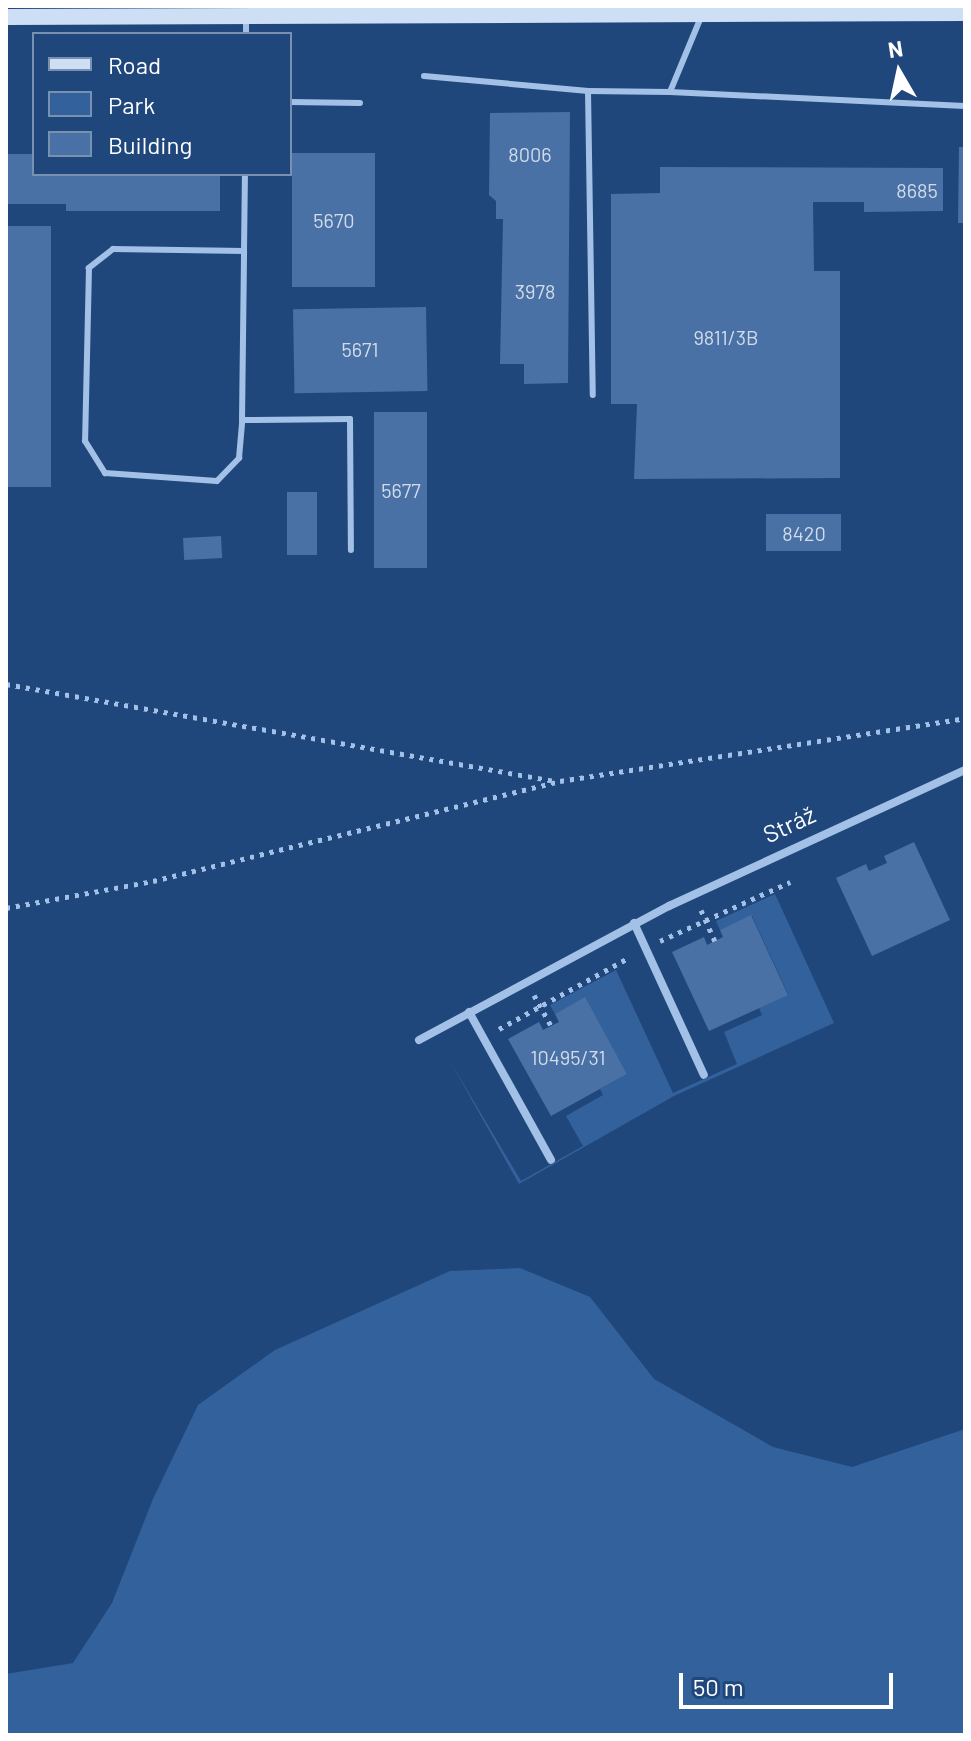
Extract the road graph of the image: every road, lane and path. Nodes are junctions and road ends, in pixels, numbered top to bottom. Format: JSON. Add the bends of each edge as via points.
{"nodes":[{"id":1,"x":965,"y":13,"type":"edge"},
{"id":2,"x":246,"y":16,"type":"junction"},
{"id":3,"x":702,"y":16,"type":"junction"},
{"id":4,"x":6,"y":17,"type":"edge"},
{"id":5,"x":246,"y":32,"type":"edge"},
{"id":6,"x":424,"y":76,"type":"dead end"},
{"id":7,"x":588,"y":91,"type":"junction"},
{"id":8,"x":670,"y":92,"type":"junction"},
{"id":9,"x":292,"y":102,"type":"edge"},
{"id":10,"x":360,"y":103,"type":"dead end"},
{"id":11,"x":965,"y":106,"type":"edge"},
{"id":12,"x":245,"y":176,"type":"edge"},
{"id":13,"x":244,"y":251,"type":"junction"},
{"id":14,"x":593,"y":395,"type":"dead end"},
{"id":15,"x":242,"y":420,"type":"junction"},
{"id":16,"x":351,"y":550,"type":"dead end"},
{"id":17,"x":6,"y":684,"type":"edge"},
{"id":18,"x":965,"y":718,"type":"edge"},
{"id":19,"x":965,"y":770,"type":"edge"},
{"id":20,"x":560,"y":781,"type":"junction"},
{"id":21,"x":790,"y":882,"type":"dead end"},
{"id":22,"x":6,"y":908,"type":"edge"},
{"id":23,"x":700,"y":908,"type":"dead end"},
{"id":24,"x":706,"y":921,"type":"junction"},
{"id":25,"x":634,"y":923,"type":"junction"},
{"id":26,"x":663,"y":940,"type":"dead end"},
{"id":27,"x":715,"y":941,"type":"dead end"},
{"id":28,"x":631,"y":957,"type":"dead end"},
{"id":29,"x":533,"y":993,"type":"dead end"},
{"id":30,"x":540,"y":1006,"type":"junction"},
{"id":31,"x":469,"y":1012,"type":"junction"},
{"id":32,"x":551,"y":1026,"type":"dead end"},
{"id":33,"x":498,"y":1029,"type":"dead end"},
{"id":34,"x":419,"y":1040,"type":"dead end"},
{"id":35,"x":704,"y":1075,"type":"dead end"},
{"id":36,"x":551,"y":1160,"type":"dead end"}],
"edges":[{"from":1,"to":3,"type":"street"},
{"from":2,"to":3,"type":"street"},
{"from":2,"to":4,"type":"street"},
{"from":2,"to":5,"type":"lane"},
{"from":3,"to":8,"type":"lane"},
{"from":6,"to":7,"type":"lane"},
{"from":7,"to":8,"type":"lane"},
{"from":7,"to":14,"type":"lane"},
{"from":8,"to":11,"type":"lane"},
{"from":9,"to":10,"type":"lane"},
{"from":12,"to":13,"type":"lane"},
{"from":13,"to":15,"type":"lane"},
{"from":13,"to":15,"type":"lane","via":[[113,249],[89,268],[85,441],[105,473],[217,481],[239,458]]},
{"from":15,"to":16,"type":"lane","via":[[350,419]]},
{"from":17,"to":20,"type":"path"},
{"from":18,"to":20,"type":"path"},
{"from":19,"to":25,"type":"street","name":"Stráž"},
{"from":20,"to":22,"type":"path","via":[[153,881]]},
{"from":21,"to":24,"type":"path"},
{"from":23,"to":24,"type":"path"},
{"from":24,"to":26,"type":"path"},
{"from":24,"to":27,"type":"path"},
{"from":25,"to":31,"type":"street","name":"Stráž"},
{"from":25,"to":35,"type":"street"},
{"from":28,"to":30,"type":"path"},
{"from":29,"to":30,"type":"path"},
{"from":30,"to":32,"type":"path"},
{"from":30,"to":33,"type":"path"},
{"from":31,"to":34,"type":"street","name":"Stráž"},
{"from":31,"to":36,"type":"street"}]}
